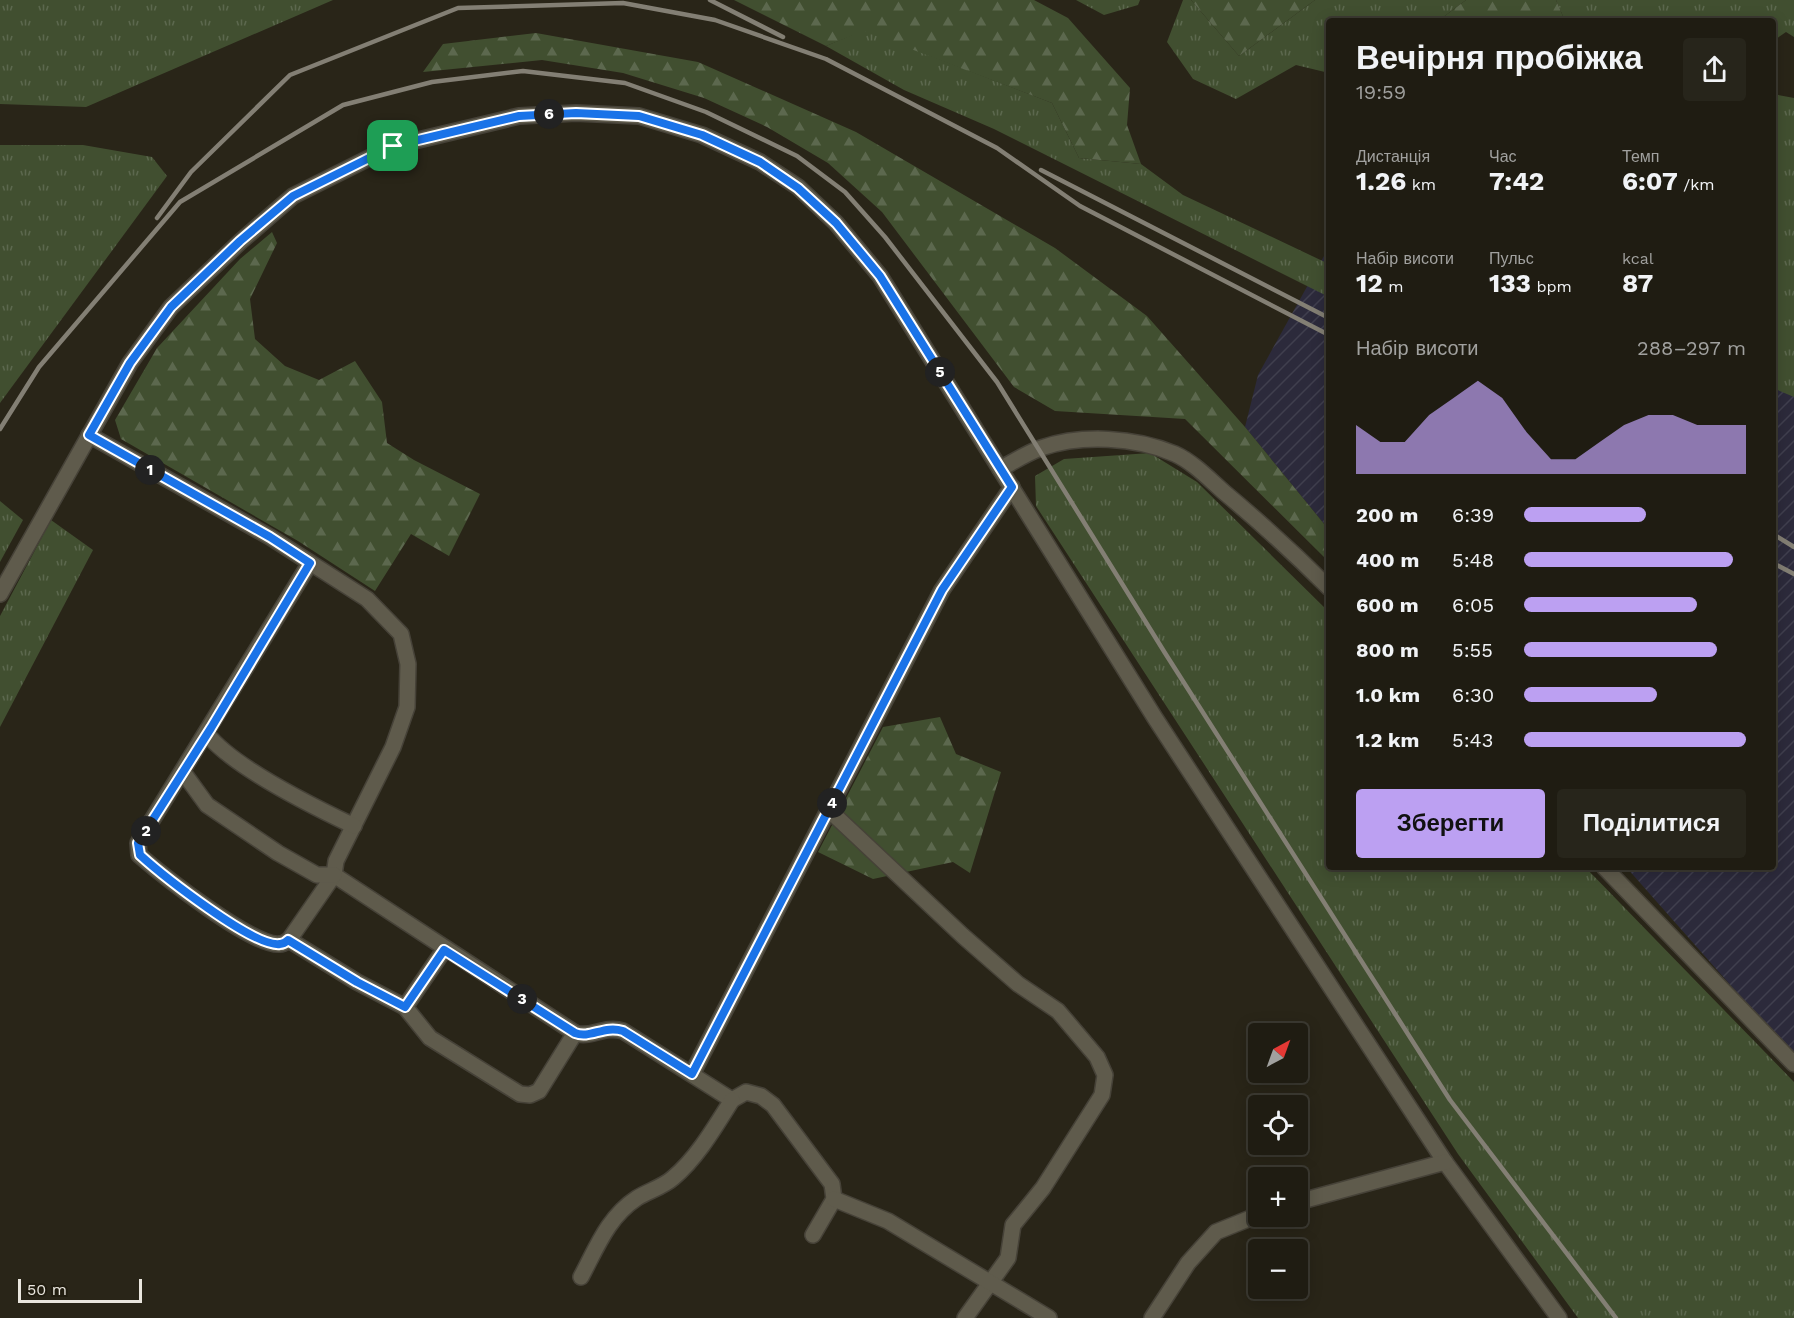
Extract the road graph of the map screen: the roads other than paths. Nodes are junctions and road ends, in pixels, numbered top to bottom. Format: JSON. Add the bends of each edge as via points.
{"nodes":[{"id":1,"x":89,"y":435,"type":"junction"},
{"id":2,"x":1000,"y":469,"type":"junction"},
{"id":3,"x":1012,"y":487,"type":"junction"},
{"id":4,"x":310,"y":563,"type":"junction"},
{"id":5,"x":1326,"y":585,"type":"edge"},
{"id":6,"x":0,"y":594,"type":"edge"},
{"id":7,"x":207,"y":734,"type":"junction"},
{"id":8,"x":183,"y":772,"type":"junction"},
{"id":9,"x":829,"y":810,"type":"junction"},
{"id":10,"x":354,"y":826,"type":"junction"},
{"id":11,"x":1607,"y":870,"type":"edge"},
{"id":12,"x":334,"y":875,"type":"junction"},
{"id":13,"x":288,"y":940,"type":"junction"},
{"id":14,"x":444,"y":950,"type":"junction"},
{"id":15,"x":405,"y":1007,"type":"junction"},
{"id":16,"x":575,"y":1033,"type":"junction"},
{"id":17,"x":1794,"y":1064,"type":"edge"},
{"id":18,"x":692,"y":1074,"type":"junction"},
{"id":19,"x":732,"y":1101,"type":"junction"},
{"id":20,"x":1445,"y":1162,"type":"junction"},
{"id":21,"x":834,"y":1199,"type":"junction"},
{"id":22,"x":1308,"y":1199,"type":"edge"},
{"id":23,"x":1248,"y":1219,"type":"edge"},
{"id":24,"x":813,"y":1235,"type":"dead end"},
{"id":25,"x":581,"y":1276,"type":"dead end"},
{"id":26,"x":989,"y":1282,"type":"junction"},
{"id":27,"x":965,"y":1318,"type":"edge"},
{"id":28,"x":1049,"y":1318,"type":"edge"},
{"id":29,"x":1152,"y":1318,"type":"edge"},
{"id":30,"x":1559,"y":1318,"type":"edge"}],
"edges":[{"from":1,"to":2,"type":"street","via":[[130,363],[171,307],[293,196],[393,146],[519,116],[576,113],[639,116],[702,135],[760,162],[798,188],[836,223],[880,276]]},
{"from":1,"to":4,"type":"street"},
{"from":1,"to":6,"type":"street"},
{"from":2,"to":3,"type":"street"},
{"from":2,"to":5,"type":"street","via":[[1041,448],[1076,441],[1146,443],[1177,455],[1210,479]]},
{"from":3,"to":9,"type":"street","via":[[942,590]]},
{"from":3,"to":20,"type":"street","via":[[1155,718]]},
{"from":4,"to":7,"type":"street"},
{"from":4,"to":10,"type":"street","via":[[367,599],[401,634],[408,664],[407,707],[393,747]]},
{"from":7,"to":8,"type":"street"},
{"from":7,"to":10,"type":"street","via":[[219,749],[315,808]]},
{"from":8,"to":12,"type":"street","via":[[207,805],[317,875]]},
{"from":8,"to":13,"type":"street","via":[[138,843],[140,855],[172,883],[258,939],[279,944]]},
{"from":9,"to":18,"type":"street"},
{"from":9,"to":26,"type":"street","via":[[963,936],[1018,984],[1058,1011],[1097,1057],[1105,1075],[1102,1095],[1043,1188],[1013,1225],[1008,1258]]},
{"from":10,"to":12,"type":"street","via":[[336,861]]},
{"from":11,"to":17,"type":"street"},
{"from":12,"to":13,"type":"street"},
{"from":12,"to":14,"type":"street"},
{"from":13,"to":15,"type":"street"},
{"from":14,"to":15,"type":"street"},
{"from":14,"to":16,"type":"street"},
{"from":15,"to":16,"type":"street","via":[[430,1038],[519,1094],[530,1095],[539,1090]]},
{"from":16,"to":18,"type":"street","via":[[582,1036],[614,1028],[623,1031]]},
{"from":18,"to":19,"type":"street"},
{"from":19,"to":21,"type":"street","via":[[746,1092],[773,1105],[832,1184]]},
{"from":19,"to":25,"type":"street","via":[[711,1134],[673,1179],[617,1214]]},
{"from":20,"to":22,"type":"street"},
{"from":20,"to":30,"type":"street"},
{"from":21,"to":24,"type":"street"},
{"from":21,"to":26,"type":"street","via":[[888,1221]]},
{"from":23,"to":29,"type":"street","via":[[1216,1232],[1188,1263]]},
{"from":26,"to":27,"type":"street"},
{"from":26,"to":28,"type":"street"}]}
